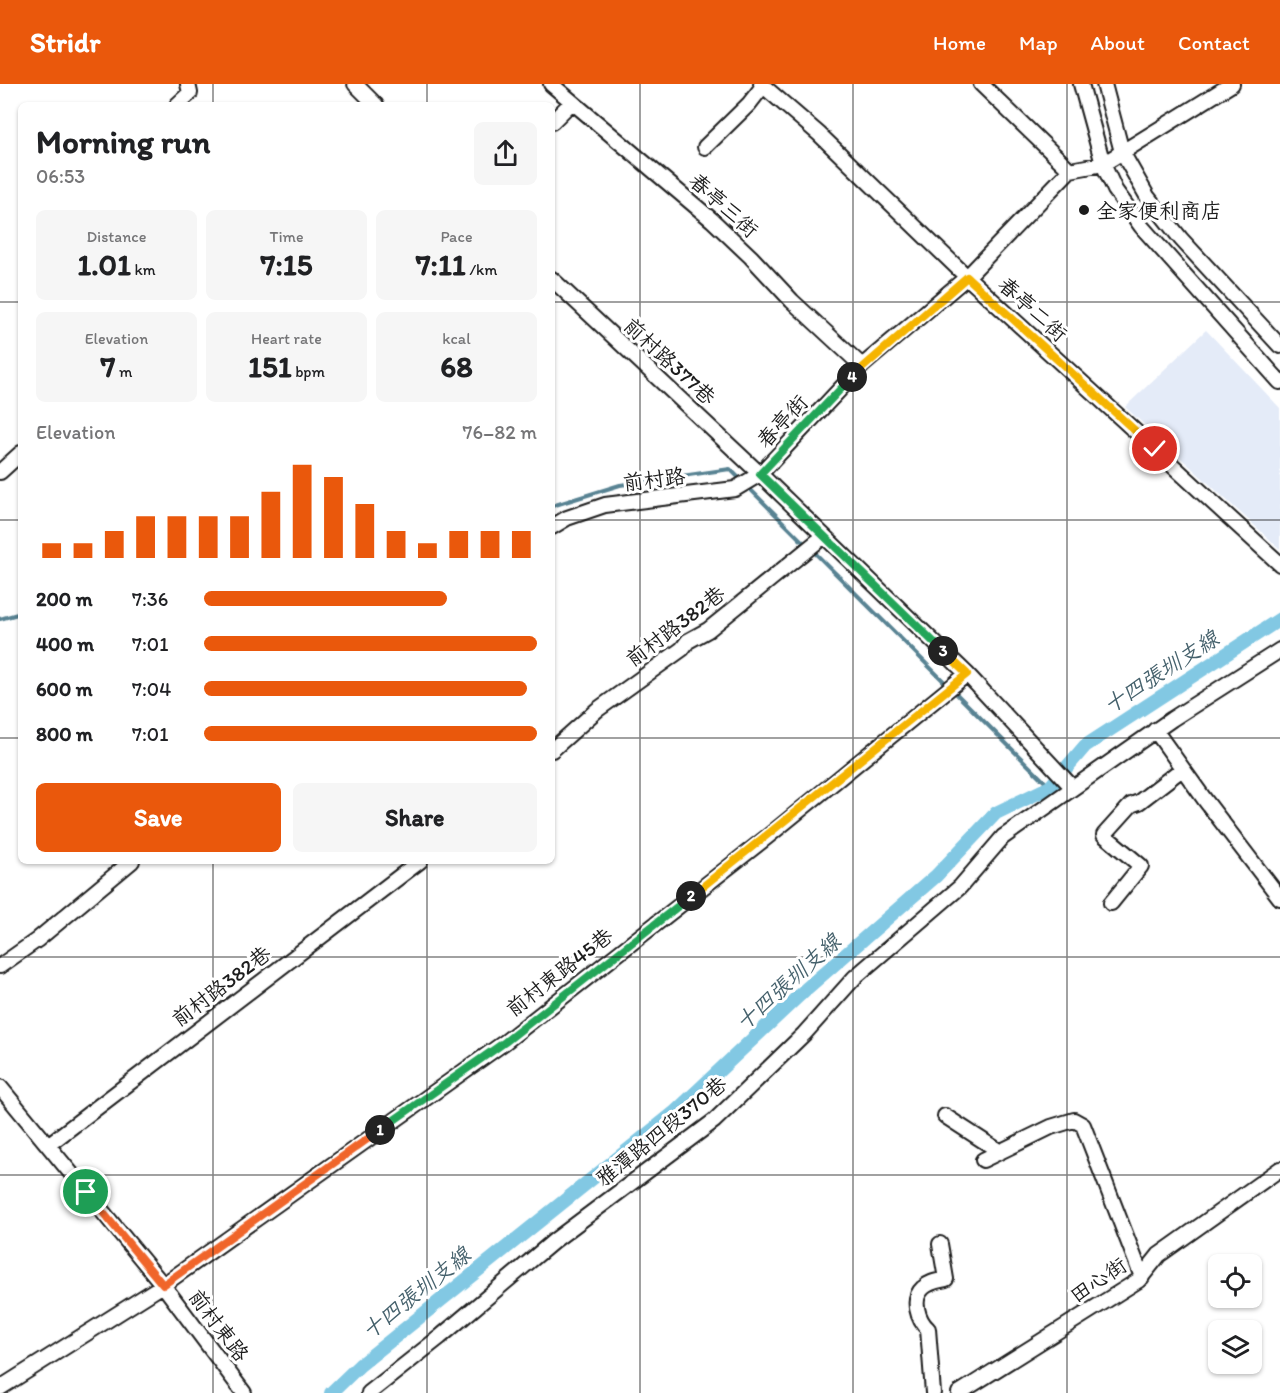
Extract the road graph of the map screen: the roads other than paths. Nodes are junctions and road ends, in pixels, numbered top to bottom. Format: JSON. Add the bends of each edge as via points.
{"nodes":[{"id":1,"x":188,"y":84,"type":"edge"},
{"id":2,"x":355,"y":84,"type":"edge"},
{"id":3,"x":551,"y":84,"type":"edge"},
{"id":4,"x":981,"y":84,"type":"edge"},
{"id":5,"x":1081,"y":84,"type":"edge"},
{"id":6,"x":1104,"y":84,"type":"edge"},
{"id":7,"x":1232,"y":84,"type":"edge"},
{"id":8,"x":762,"y":85,"type":"edge"},
{"id":9,"x":180,"y":102,"type":"edge"},
{"id":10,"x":373,"y":102,"type":"edge"},
{"id":11,"x":572,"y":102,"type":"junction"},
{"id":12,"x":555,"y":119,"type":"edge"},
{"id":13,"x":705,"y":147,"type":"dead end"},
{"id":14,"x":1122,"y":152,"type":"junction"},
{"id":15,"x":1102,"y":164,"type":"junction"},
{"id":16,"x":1070,"y":170,"type":"junction"},
{"id":17,"x":967,"y":277,"type":"junction"},
{"id":18,"x":555,"y":282,"type":"edge"},
{"id":19,"x":1262,"y":326,"type":"junction"},
{"id":20,"x":1246,"y":343,"type":"junction"},
{"id":21,"x":1280,"y":346,"type":"edge"},
{"id":22,"x":862,"y":366,"type":"junction"},
{"id":23,"x":1280,"y":382,"type":"edge"},
{"id":24,"x":18,"y":456,"type":"edge"},
{"id":25,"x":0,"y":472,"type":"edge"},
{"id":26,"x":760,"y":474,"type":"junction"},
{"id":27,"x":555,"y":525,"type":"edge"},
{"id":28,"x":824,"y":536,"type":"junction"},
{"id":29,"x":1280,"y":564,"type":"edge"},
{"id":30,"x":1280,"y":650,"type":"edge"},
{"id":31,"x":967,"y":674,"type":"junction"},
{"id":32,"x":1155,"y":730,"type":"junction"},
{"id":33,"x":555,"y":747,"type":"edge"},
{"id":34,"x":1182,"y":769,"type":"junction"},
{"id":35,"x":1065,"y":779,"type":"junction"},
{"id":36,"x":128,"y":864,"type":"edge"},
{"id":37,"x":416,"y":864,"type":"edge"},
{"id":38,"x":1280,"y":898,"type":"edge"},
{"id":39,"x":1111,"y":903,"type":"dead end"},
{"id":40,"x":0,"y":966,"type":"edge"},
{"id":41,"x":0,"y":1087,"type":"edge"},
{"id":42,"x":945,"y":1116,"type":"dead end"},
{"id":43,"x":48,"y":1145,"type":"junction"},
{"id":44,"x":999,"y":1151,"type":"junction"},
{"id":45,"x":983,"y":1160,"type":"dead end"},
{"id":46,"x":1280,"y":1170,"type":"edge"},
{"id":47,"x":940,"y":1244,"type":"dead end"},
{"id":48,"x":1142,"y":1277,"type":"junction"},
{"id":49,"x":163,"y":1285,"type":"junction"},
{"id":50,"x":0,"y":1388,"type":"edge"},
{"id":51,"x":244,"y":1393,"type":"edge"},
{"id":52,"x":369,"y":1393,"type":"edge"},
{"id":53,"x":933,"y":1393,"type":"edge"},
{"id":54,"x":959,"y":1393,"type":"edge"}],
"edges":[{"from":1,"to":9,"type":"street","via":[[190,93]]},
{"from":2,"to":10,"type":"street"},
{"from":3,"to":11,"type":"street","name":"春亭三街"},
{"from":4,"to":16,"type":"street"},
{"from":5,"to":15,"type":"street"},
{"from":6,"to":14,"type":"street"},
{"from":7,"to":14,"type":"street"},
{"from":8,"to":13,"type":"street","via":[[749,105]]},
{"from":8,"to":17,"type":"street","name":"春亭二街","via":[[819,134]]},
{"from":11,"to":12,"type":"street"},
{"from":11,"to":22,"type":"street","name":"春亭三街","via":[[712,220]]},
{"from":14,"to":15,"type":"street"},
{"from":14,"to":19,"type":"street","via":[[1147,196],[1181,239]]},
{"from":15,"to":16,"type":"street"},
{"from":15,"to":20,"type":"street","via":[[1140,226]]},
{"from":16,"to":17,"type":"street","name":"春亭街"},
{"from":17,"to":22,"type":"street","name":"春亭街"},
{"from":17,"to":29,"type":"street","name":"春亭二街"},
{"from":18,"to":26,"type":"street","name":"前村路377巷"},
{"from":19,"to":20,"type":"street"},
{"from":19,"to":21,"type":"street"},
{"from":20,"to":23,"type":"street"},
{"from":22,"to":26,"type":"street","name":"春亭街"},
{"from":24,"to":25,"type":"street"},
{"from":26,"to":27,"type":"street","name":"前村路","via":[[735,489],[605,506]]},
{"from":26,"to":28,"type":"street","name":"春亭街"},
{"from":28,"to":31,"type":"street","name":"春亭街"},
{"from":28,"to":33,"type":"street","name":"前村路382巷","via":[[708,630],[597,710]]},
{"from":30,"to":32,"type":"street","name":"雅潭路四段370巷"},
{"from":31,"to":35,"type":"street","name":"春亭街"},
{"from":31,"to":49,"type":"street","name":"前村東路45巷","via":[[505,1042]]},
{"from":32,"to":34,"type":"street"},
{"from":32,"to":35,"type":"street","name":"雅潭路四段370巷"},
{"from":34,"to":38,"type":"street"},
{"from":34,"to":39,"type":"street","via":[[1131,805],[1104,835],[1141,866]]},
{"from":35,"to":52,"type":"street","name":"雅潭路四段370巷","via":[[1003,837],[960,887],[855,977],[804,1034],[714,1121],[555,1240]]},
{"from":36,"to":40,"type":"street"},
{"from":37,"to":43,"type":"street","name":"前村路382巷"},
{"from":41,"to":43,"type":"street","name":"前村東路"},
{"from":42,"to":44,"type":"street"},
{"from":43,"to":49,"type":"street","name":"前村東路"},
{"from":44,"to":45,"type":"street"},
{"from":44,"to":48,"type":"street","via":[[1051,1127],[1074,1120],[1083,1125]]},
{"from":46,"to":48,"type":"street","name":"田心街","via":[[1159,1256]]},
{"from":47,"to":53,"type":"street","via":[[946,1279],[924,1287],[918,1295],[921,1323],[928,1329]]},
{"from":48,"to":54,"type":"street","name":"田心街"},
{"from":49,"to":50,"type":"street","name":"前村東路45巷"},
{"from":49,"to":51,"type":"street","name":"前村東路"}]}
